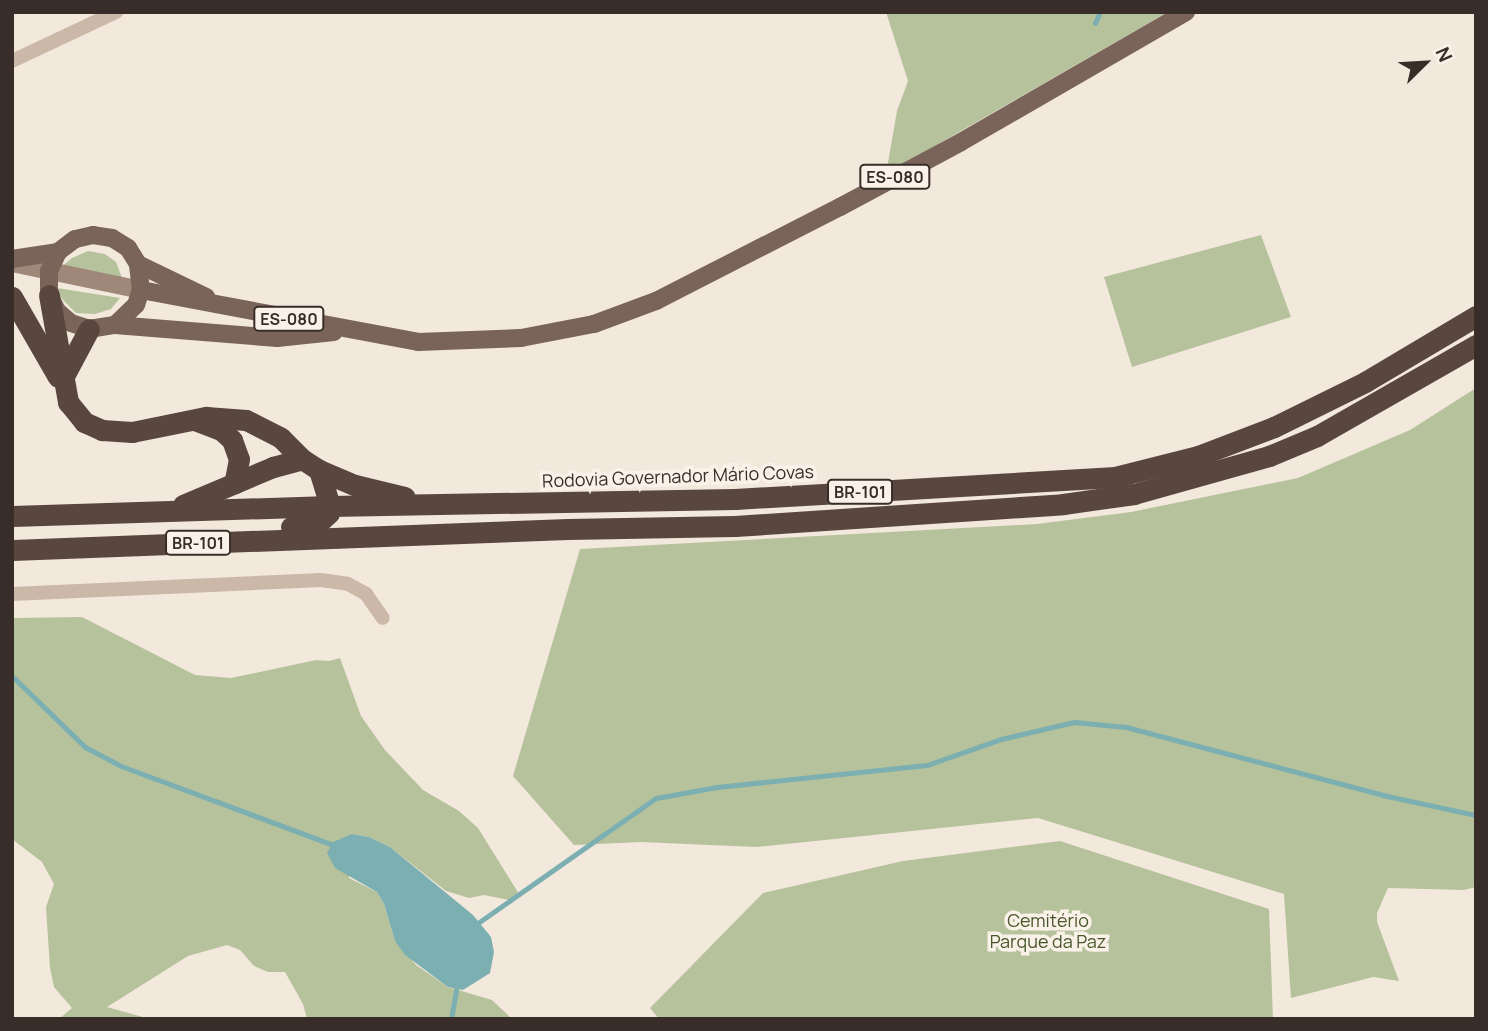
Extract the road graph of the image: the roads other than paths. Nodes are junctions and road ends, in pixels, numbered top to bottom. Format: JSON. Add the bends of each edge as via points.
{"nodes":[{"id":1,"x":116,"y":12,"type":"edge"},
{"id":2,"x":1186,"y":12,"type":"edge"},
{"id":3,"x":12,"y":61,"type":"edge"},
{"id":4,"x":58,"y":252,"type":"junction"},
{"id":5,"x":12,"y":261,"type":"edge"},
{"id":6,"x":138,"y":264,"type":"junction"},
{"id":7,"x":49,"y":271,"type":"junction"},
{"id":8,"x":141,"y":290,"type":"junction"},
{"id":9,"x":49,"y":295,"type":"junction"},
{"id":10,"x":12,"y":297,"type":"edge"},
{"id":11,"x":231,"y":309,"type":"junction"},
{"id":12,"x":1476,"y":316,"type":"edge"},
{"id":13,"x":115,"y":325,"type":"junction"},
{"id":14,"x":89,"y":329,"type":"junction"},
{"id":15,"x":347,"y":330,"type":"junction"},
{"id":16,"x":1476,"y":345,"type":"edge"},
{"id":17,"x":65,"y":384,"type":"junction"},
{"id":18,"x":192,"y":419,"type":"junction"},
{"id":19,"x":310,"y":464,"type":"junction"},
{"id":20,"x":234,"y":484,"type":"junction"},
{"id":21,"x":438,"y":505,"type":"junction"},
{"id":22,"x":330,"y":506,"type":"junction"},
{"id":23,"x":171,"y":511,"type":"junction"},
{"id":24,"x":12,"y":516,"type":"edge"},
{"id":25,"x":99,"y":546,"type":"junction"},
{"id":26,"x":12,"y":550,"type":"edge"},
{"id":27,"x":12,"y":594,"type":"edge"},
{"id":28,"x":383,"y":618,"type":"dead end"}],
"edges":[{"from":1,"to":3,"type":"street"},
{"from":2,"to":15,"type":"main road","number":"ES-080","via":[[925,161],[627,313],[558,332],[470,342],[418,342]]},
{"from":4,"to":5,"type":"main road"},
{"from":4,"to":6,"type":"main road","via":[[75,239],[93,235],[128,248]]},
{"from":4,"to":7,"type":"main road"},
{"from":5,"to":7,"type":"main road","number":"ES-080"},
{"from":6,"to":8,"type":"main road"},
{"from":6,"to":11,"type":"main road"},
{"from":7,"to":8,"type":"main road","number":"ES-080"},
{"from":7,"to":9,"type":"main road"},
{"from":8,"to":11,"type":"main road","number":"ES-080"},
{"from":8,"to":13,"type":"main road","via":[[136,304]]},
{"from":9,"to":14,"type":"main road","via":[[57,311],[71,323]]},
{"from":9,"to":17,"type":"highway"},
{"from":10,"to":17,"type":"highway"},
{"from":11,"to":15,"type":"main road","number":"ES-080"},
{"from":12,"to":21,"type":"highway","name":"Rodovia Governador Mário Covas","number":"BR-101","via":[[1365,382],[1274,426],[1198,456],[1115,477],[735,499]]},
{"from":13,"to":14,"type":"main road"},
{"from":13,"to":15,"type":"main road","via":[[277,338]]},
{"from":14,"to":17,"type":"highway"},
{"from":16,"to":25,"type":"highway","number":"BR-101","via":[[1317,436],[1213,474],[1123,496],[735,526]]},
{"from":17,"to":18,"type":"highway","via":[[71,409],[102,430],[132,432]]},
{"from":18,"to":19,"type":"highway","via":[[220,416],[246,420],[281,438]]},
{"from":18,"to":20,"type":"highway","via":[[222,430],[232,440],[239,459]]},
{"from":19,"to":20,"type":"highway","via":[[273,467]]},
{"from":19,"to":21,"type":"highway","via":[[355,485]]},
{"from":19,"to":22,"type":"highway"},
{"from":20,"to":23,"type":"highway"},
{"from":21,"to":22,"type":"highway","name":"Rodovia Governador Mário Covas","number":"BR-101"},
{"from":22,"to":23,"type":"highway","name":"Rodovia Governador Mário Covas","number":"BR-101"},
{"from":22,"to":25,"type":"highway","via":[[325,519],[315,526],[123,536]]},
{"from":23,"to":24,"type":"highway","name":"Rodovia Governador Mário Covas","number":"BR-101"},
{"from":25,"to":26,"type":"highway","number":"BR-101"},
{"from":27,"to":28,"type":"street","via":[[321,580],[348,584],[366,594]]}]}
